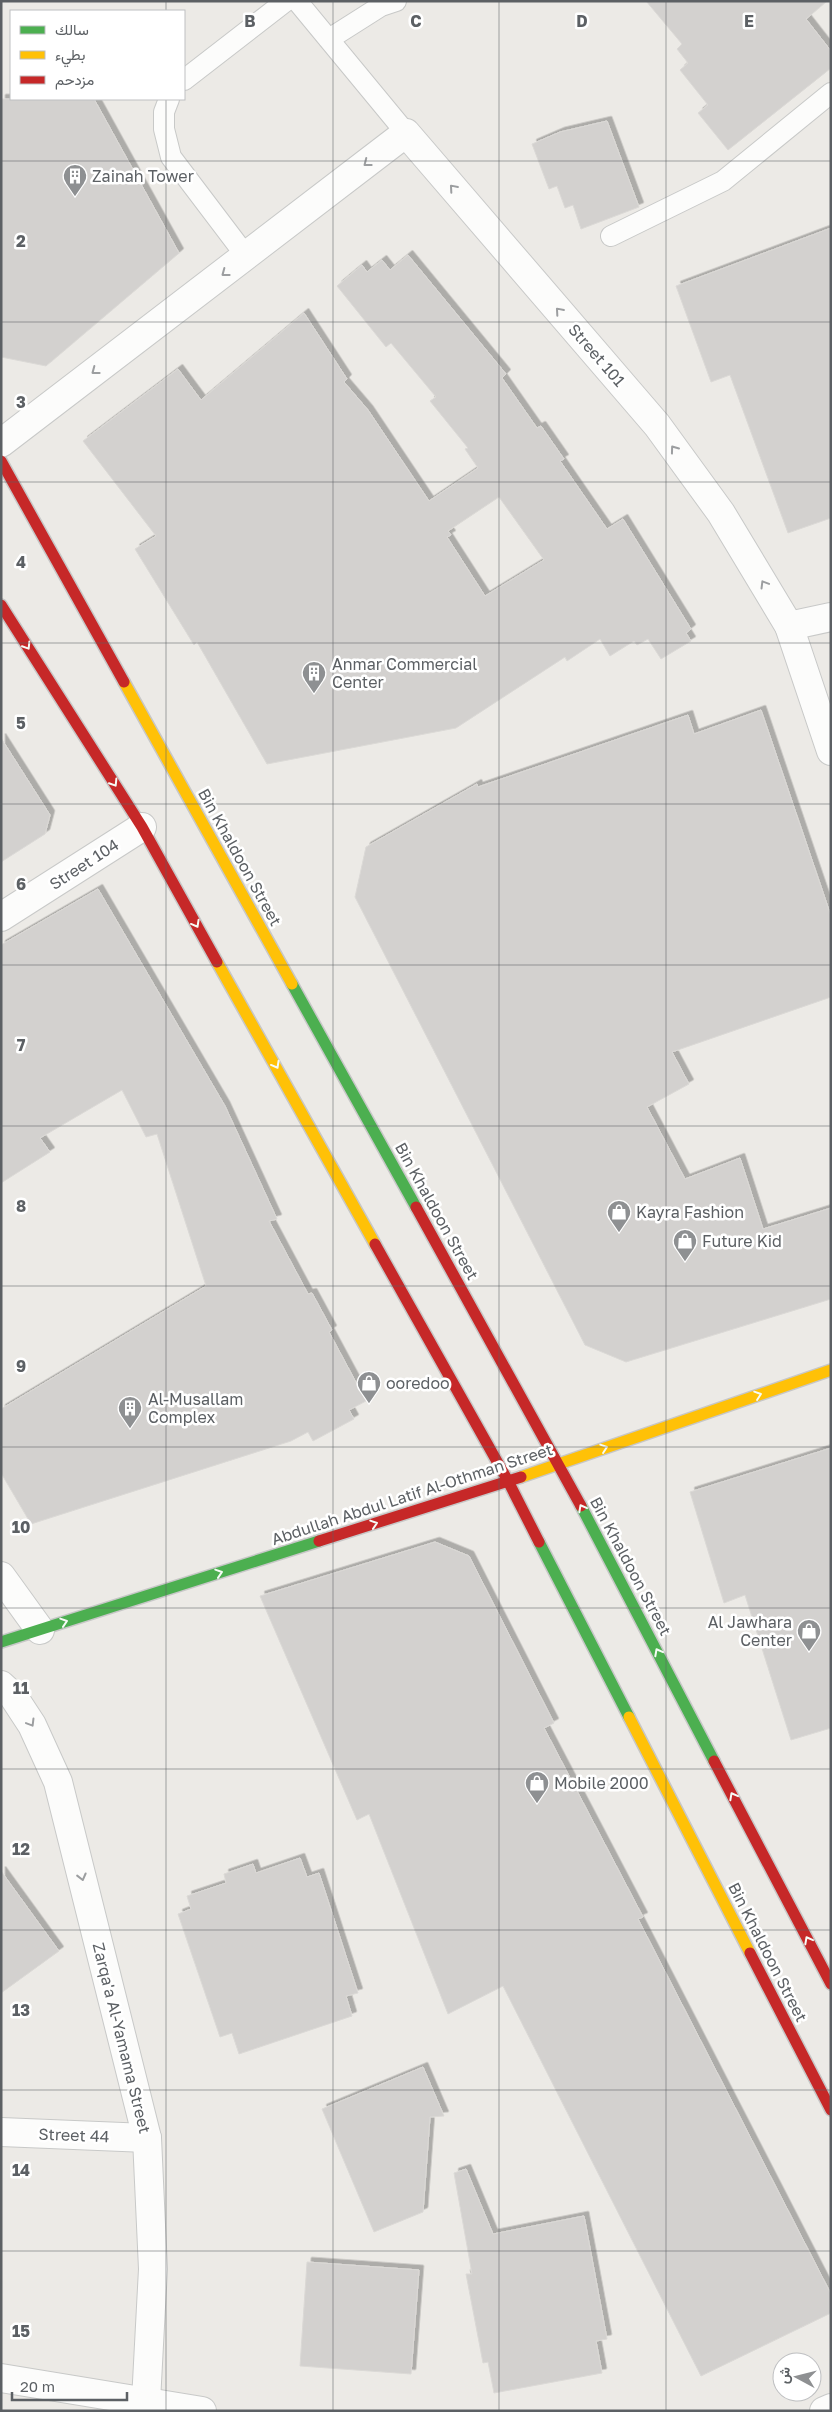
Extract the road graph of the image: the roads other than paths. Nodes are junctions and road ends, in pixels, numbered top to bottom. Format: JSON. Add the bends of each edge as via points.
{"nodes":[{"id":1,"x":286,"y":1,"type":"edge"},
{"id":2,"x":297,"y":1,"type":"edge"},
{"id":3,"x":396,"y":1,"type":"edge"},
{"id":4,"x":328,"y":39,"type":"junction"},
{"id":5,"x":185,"y":79,"type":"edge"},
{"id":6,"x":831,"y":93,"type":"edge"},
{"id":7,"x":169,"y":100,"type":"edge"},
{"id":8,"x":406,"y":133,"type":"junction"},
{"id":9,"x":611,"y":236,"type":"dead end"},
{"id":10,"x":246,"y":256,"type":"junction"},
{"id":11,"x":1,"y":443,"type":"edge"},
{"id":12,"x":1,"y":461,"type":"edge"},
{"id":13,"x":1,"y":605,"type":"edge"},
{"id":14,"x":831,"y":617,"type":"edge"},
{"id":15,"x":789,"y":626,"type":"junction"},
{"id":16,"x":831,"y":751,"type":"edge"},
{"id":17,"x":142,"y":827,"type":"junction"},
{"id":18,"x":1,"y":917,"type":"edge"},
{"id":19,"x":831,"y":1370,"type":"edge"},
{"id":20,"x":559,"y":1464,"type":"junction"},
{"id":21,"x":508,"y":1481,"type":"junction"},
{"id":22,"x":1,"y":1576,"type":"edge"},
{"id":23,"x":40,"y":1630,"type":"junction"},
{"id":24,"x":1,"y":1642,"type":"edge"},
{"id":25,"x":1,"y":1685,"type":"edge"},
{"id":26,"x":831,"y":1984,"type":"edge"},
{"id":27,"x":831,"y":2110,"type":"edge"},
{"id":28,"x":1,"y":2132,"type":"edge"},
{"id":29,"x":147,"y":2138,"type":"junction"},
{"id":30,"x":1,"y":2378,"type":"edge"},
{"id":31,"x":146,"y":2406,"type":"edge"},
{"id":32,"x":831,"y":2408,"type":"edge"},
{"id":33,"x":202,"y":2411,"type":"edge"},
{"id":34,"x":824,"y":2411,"type":"edge"}],
"edges":[{"from":1,"to":5,"type":"lane"},
{"from":2,"to":4,"type":"lane","name":"Street 101"},
{"from":3,"to":4,"type":"lane","via":[[381,6]]},
{"from":4,"to":8,"type":"lane","name":"Street 101"},
{"from":6,"to":9,"type":"lane","via":[[723,181]]},
{"from":7,"to":10,"type":"lane","via":[[164,112],[164,129],[170,157]]},
{"from":8,"to":10,"type":"street","one_way":true},
{"from":15,"to":8,"type":"street","name":"Street 101","one_way":true,"via":[[721,513],[657,425]]},
{"from":10,"to":11,"type":"street","one_way":true},
{"from":12,"to":20,"type":"street","name":"Bin Khaldoon Street"},
{"from":13,"to":17,"type":"street","name":"Bin Khaldoon Street","one_way":true},
{"from":14,"to":15,"type":"street"},
{"from":15,"to":16,"type":"street","name":"Street 101"},
{"from":17,"to":18,"type":"street","name":"Street 104"},
{"from":17,"to":21,"type":"street","name":"Bin Khaldoon Street","one_way":true},
{"from":20,"to":19,"type":"street","name":"Abdullah Abdul Latif Al-Othman Street","one_way":true},
{"from":20,"to":21,"type":"street","name":"Abdullah Abdul Latif Al-Othman Street"},
{"from":26,"to":20,"type":"street","name":"Bin Khaldoon Street","one_way":true},
{"from":23,"to":21,"type":"street","name":"Abdullah Abdul Latif Al-Othman Street","one_way":true},
{"from":21,"to":27,"type":"street","name":"Bin Khaldoon Street"},
{"from":22,"to":23,"type":"street"},
{"from":23,"to":24,"type":"street","name":"Abdullah Abdul Latif Al-Othman Street"},
{"from":25,"to":29,"type":"street","name":"Zarqa'a Al-Yamama Street","one_way":true,"via":[[13,1696],[32,1725],[58,1782]]},
{"from":28,"to":29,"type":"street","name":"Street 44"},
{"from":29,"to":31,"type":"street","name":"Zarqa'a Al-Yamama Street","via":[[153,2269]]},
{"from":30,"to":31,"type":"street"},
{"from":31,"to":33,"type":"street"},
{"from":32,"to":34,"type":"street"}]}
